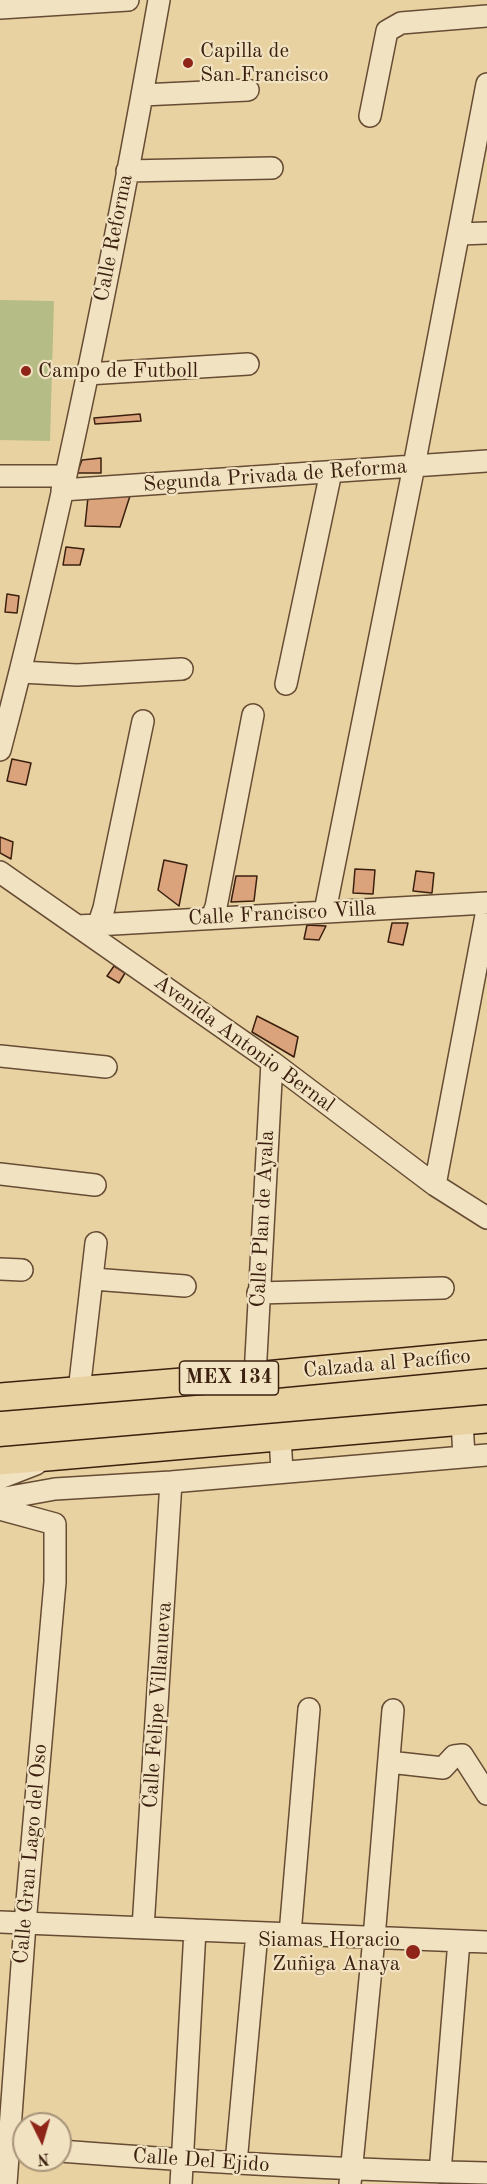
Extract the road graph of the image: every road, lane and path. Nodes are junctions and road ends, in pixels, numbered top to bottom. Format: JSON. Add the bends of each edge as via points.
{"nodes":[{"id":1,"x":128,"y":0,"type":"edge"},
{"id":2,"x":159,"y":0,"type":"edge"},
{"id":3,"x":0,"y":8,"type":"edge"},
{"id":4,"x":487,"y":16,"type":"edge"},
{"id":5,"x":487,"y":84,"type":"edge"},
{"id":6,"x":248,"y":90,"type":"dead end"},
{"id":7,"x":142,"y":95,"type":"junction"},
{"id":8,"x":370,"y":116,"type":"dead end"},
{"id":9,"x":272,"y":168,"type":"dead end"},
{"id":10,"x":127,"y":171,"type":"junction"},
{"id":11,"x":487,"y":233,"type":"edge"},
{"id":12,"x":459,"y":234,"type":"junction"},
{"id":13,"x":248,"y":364,"type":"dead end"},
{"id":14,"x":87,"y":374,"type":"junction"},
{"id":15,"x":487,"y":461,"type":"edge"},
{"id":16,"x":414,"y":466,"type":"junction"},
{"id":17,"x":331,"y":472,"type":"junction"},
{"id":18,"x":0,"y":476,"type":"edge"},
{"id":19,"x":64,"y":483,"type":"junction"},
{"id":20,"x":182,"y":669,"type":"dead end"},
{"id":21,"x":21,"y":672,"type":"junction"},
{"id":22,"x":286,"y":684,"type":"dead end"},
{"id":23,"x":253,"y":715,"type":"dead end"},
{"id":24,"x":143,"y":721,"type":"dead end"},
{"id":25,"x":0,"y":750,"type":"edge"},
{"id":26,"x":0,"y":872,"type":"edge"},
{"id":27,"x":487,"y":903,"type":"edge"},
{"id":28,"x":487,"y":910,"type":"edge"},
{"id":29,"x":325,"y":911,"type":"junction"},
{"id":30,"x":212,"y":917,"type":"junction"},
{"id":31,"x":99,"y":923,"type":"junction"},
{"id":32,"x":78,"y":926,"type":"junction"},
{"id":33,"x":478,"y":1011,"type":"edge"},
{"id":34,"x":0,"y":1056,"type":"edge"},
{"id":35,"x":272,"y":1062,"type":"junction"},
{"id":36,"x":106,"y":1067,"type":"dead end"},
{"id":37,"x":0,"y":1174,"type":"edge"},
{"id":38,"x":95,"y":1185,"type":"dead end"},
{"id":39,"x":435,"y":1185,"type":"junction"},
{"id":40,"x":487,"y":1218,"type":"edge"},
{"id":41,"x":96,"y":1243,"type":"dead end"},
{"id":42,"x":0,"y":1269,"type":"edge"},
{"id":43,"x":22,"y":1270,"type":"dead end"},
{"id":44,"x":93,"y":1279,"type":"junction"},
{"id":45,"x":185,"y":1286,"type":"dead end"},
{"id":46,"x":443,"y":1288,"type":"dead end"},
{"id":47,"x":258,"y":1293,"type":"junction"},
{"id":48,"x":487,"y":1354,"type":"edge"},
{"id":49,"x":255,"y":1376,"type":"junction"},
{"id":50,"x":79,"y":1390,"type":"junction"},
{"id":51,"x":0,"y":1396,"type":"edge"},
{"id":52,"x":475,"y":1420,"type":"edge"},
{"id":53,"x":280,"y":1436,"type":"junction"},
{"id":54,"x":487,"y":1455,"type":"edge"},
{"id":55,"x":57,"y":1456,"type":"junction"},
{"id":56,"x":464,"y":1457,"type":"junction"},
{"id":57,"x":0,"y":1461,"type":"edge"},
{"id":58,"x":282,"y":1472,"type":"junction"},
{"id":59,"x":0,"y":1478,"type":"edge"},
{"id":60,"x":171,"y":1482,"type":"junction"},
{"id":61,"x":0,"y":1499,"type":"edge"},
{"id":62,"x":0,"y":1509,"type":"edge"},
{"id":63,"x":309,"y":1708,"type":"dead end"},
{"id":64,"x":393,"y":1710,"type":"dead end"},
{"id":65,"x":389,"y":1762,"type":"junction"},
{"id":66,"x":487,"y":1794,"type":"edge"},
{"id":67,"x":0,"y":1922,"type":"edge"},
{"id":68,"x":25,"y":1924,"type":"junction"},
{"id":69,"x":143,"y":1928,"type":"junction"},
{"id":70,"x":195,"y":1930,"type":"junction"},
{"id":71,"x":257,"y":1933,"type":"junction"},
{"id":72,"x":290,"y":1934,"type":"junction"},
{"id":73,"x":374,"y":1938,"type":"junction"},
{"id":74,"x":459,"y":1941,"type":"junction"},
{"id":75,"x":487,"y":1942,"type":"edge"},
{"id":76,"x":9,"y":2033,"type":"edge"},
{"id":77,"x":11,"y":2147,"type":"edge"},
{"id":78,"x":72,"y":2152,"type":"edge"},
{"id":79,"x":183,"y":2160,"type":"junction"},
{"id":80,"x":236,"y":2163,"type":"junction"},
{"id":81,"x":440,"y":2172,"type":"junction"},
{"id":82,"x":487,"y":2173,"type":"edge"},
{"id":83,"x":350,"y":2177,"type":"edge"},
{"id":84,"x":6,"y":2184,"type":"edge"},
{"id":85,"x":181,"y":2184,"type":"edge"}],
"edges":[{"from":1,"to":3,"type":"street"},
{"from":2,"to":7,"type":"street","name":"Calle Reforma"},
{"from":4,"to":8,"type":"street","via":[[401,23],[387,31]]},
{"from":5,"to":12,"type":"street"},
{"from":6,"to":7,"type":"street"},
{"from":7,"to":10,"type":"street","name":"Calle Reforma"},
{"from":9,"to":10,"type":"street"},
{"from":10,"to":14,"type":"street","name":"Calle Reforma"},
{"from":11,"to":12,"type":"street"},
{"from":12,"to":16,"type":"street"},
{"from":13,"to":14,"type":"street"},
{"from":14,"to":19,"type":"street","name":"Calle Reforma"},
{"from":15,"to":16,"type":"street","name":"Segunda Privada de Reforma"},
{"from":16,"to":17,"type":"street","name":"Segunda Privada de Reforma"},
{"from":16,"to":29,"type":"street"},
{"from":17,"to":19,"type":"street","name":"Segunda Privada de Reforma"},
{"from":17,"to":22,"type":"street"},
{"from":18,"to":19,"type":"street"},
{"from":19,"to":21,"type":"street","name":"Calle Reforma"},
{"from":20,"to":21,"type":"street","via":[[77,675]]},
{"from":21,"to":25,"type":"street","name":"Calle Reforma"},
{"from":23,"to":30,"type":"street"},
{"from":24,"to":31,"type":"street"},
{"from":26,"to":32,"type":"street","name":"Avenida Antonio Bernal"},
{"from":27,"to":29,"type":"street","name":"Calle Francisco Villa"},
{"from":28,"to":33,"type":"street"},
{"from":29,"to":30,"type":"street","name":"Calle Francisco Villa"},
{"from":30,"to":31,"type":"street","name":"Calle Francisco Villa"},
{"from":31,"to":32,"type":"street","name":"Calle Francisco Villa"},
{"from":32,"to":35,"type":"street","name":"Avenida Antonio Bernal"},
{"from":33,"to":39,"type":"street"},
{"from":34,"to":36,"type":"street"},
{"from":35,"to":39,"type":"street","name":"Avenida Antonio Bernal"},
{"from":35,"to":47,"type":"street","name":"Calle Plan de Ayala"},
{"from":37,"to":38,"type":"street"},
{"from":39,"to":40,"type":"street","name":"Avenida Antonio Bernal"},
{"from":41,"to":44,"type":"street"},
{"from":42,"to":43,"type":"street"},
{"from":44,"to":45,"type":"street"},
{"from":44,"to":50,"type":"street"},
{"from":46,"to":47,"type":"street"},
{"from":47,"to":49,"type":"street","name":"Calle Plan de Ayala"},
{"from":48,"to":49,"type":"main road","name":"Calzada al Pacífico","number":"MEX 134"},
{"from":49,"to":50,"type":"main road","name":"Calzada al Pacífico","number":"MEX 134"},
{"from":50,"to":51,"type":"main road","name":"Calzada al Pacífico","number":"MEX 134"},
{"from":52,"to":53,"type":"main road"},
{"from":52,"to":56,"type":"street"},
{"from":53,"to":55,"type":"main road"},
{"from":53,"to":58,"type":"street"},
{"from":54,"to":56,"type":"street"},
{"from":55,"to":57,"type":"main road"},
{"from":55,"to":59,"type":"street"},
{"from":56,"to":58,"type":"street"},
{"from":58,"to":60,"type":"street"},
{"from":60,"to":61,"type":"street","via":[[55,1489]]},
{"from":60,"to":69,"type":"street","name":"Calle Felipe Villanueva"},
{"from":62,"to":68,"type":"street","name":"Calle Gran Lago del Oso","via":[[55,1524],[55,1582]]},
{"from":63,"to":72,"type":"street"},
{"from":64,"to":65,"type":"street"},
{"from":65,"to":66,"type":"street","via":[[443,1768],[454,1756],[462,1755]]},
{"from":65,"to":73,"type":"street"},
{"from":67,"to":68,"type":"street"},
{"from":68,"to":69,"type":"street"},
{"from":68,"to":76,"type":"street","name":"Calle Gran Lago del Oso"},
{"from":69,"to":70,"type":"street"},
{"from":70,"to":71,"type":"street"},
{"from":70,"to":79,"type":"street"},
{"from":71,"to":72,"type":"street"},
{"from":71,"to":80,"type":"street"},
{"from":72,"to":73,"type":"street"},
{"from":73,"to":74,"type":"street"},
{"from":73,"to":83,"type":"street"},
{"from":74,"to":75,"type":"street"},
{"from":74,"to":81,"type":"street"},
{"from":76,"to":77,"type":"street","name":"Calle Gran Lago del Oso"},
{"from":77,"to":84,"type":"street","name":"Calle Gran Lago del Oso"},
{"from":78,"to":79,"type":"street","name":"Calle Del Ejido"},
{"from":79,"to":80,"type":"street","name":"Calle Del Ejido"},
{"from":79,"to":85,"type":"street"},
{"from":80,"to":83,"type":"street","name":"Calle Del Ejido"},
{"from":81,"to":82,"type":"street","name":"Calle Del Ejido"},
{"from":81,"to":83,"type":"street","name":"Calle Del Ejido"}]}
